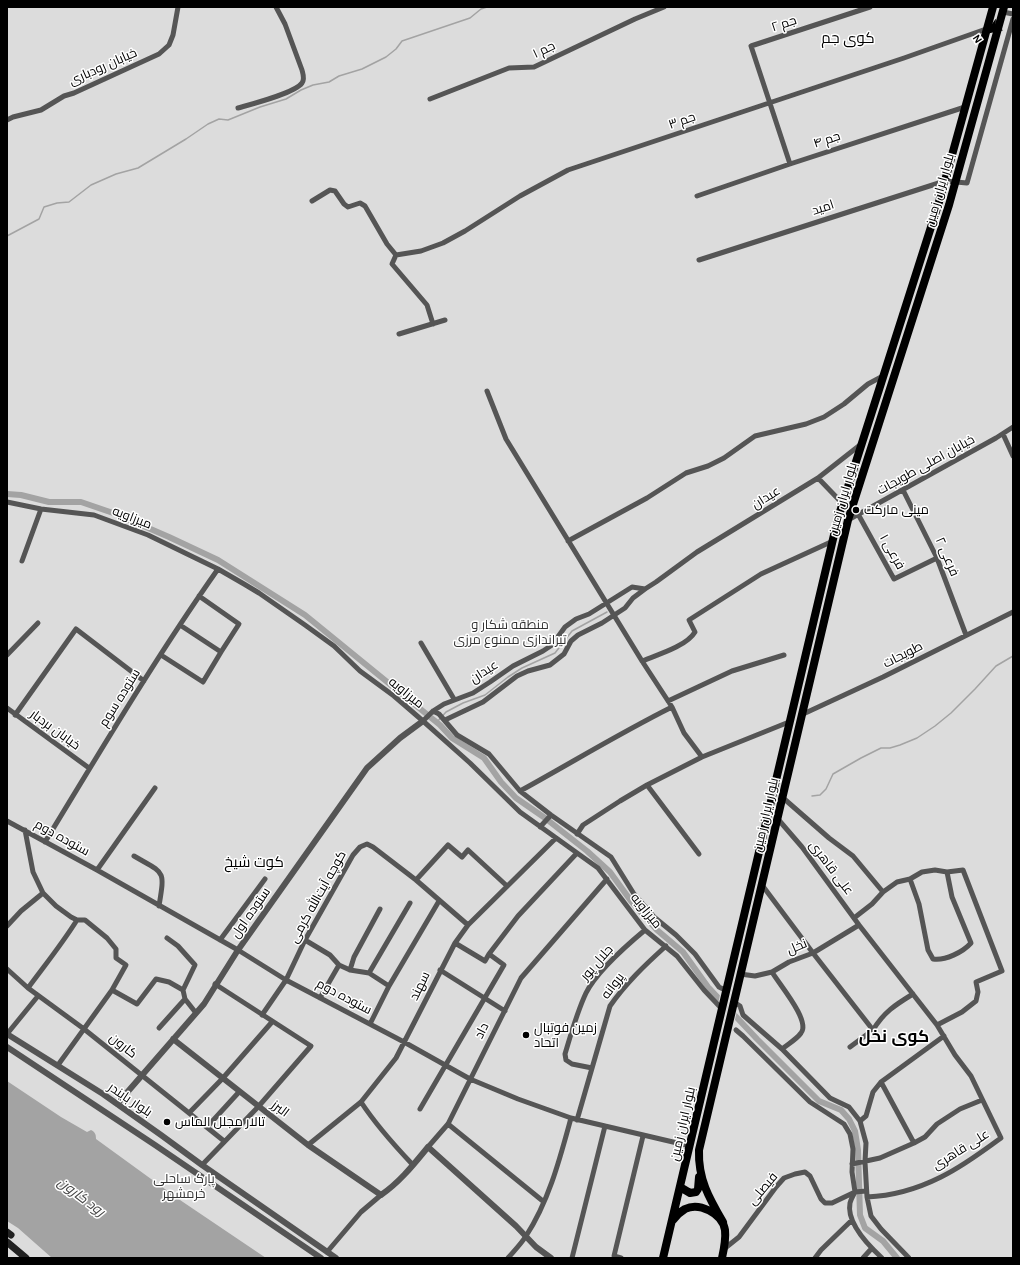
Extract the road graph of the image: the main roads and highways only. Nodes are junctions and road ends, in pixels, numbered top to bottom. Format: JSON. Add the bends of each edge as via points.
{"nodes":[{"id":1,"x":993,"y":7,"type":"edge"},
{"id":2,"x":1004,"y":9,"type":"edge"},
{"id":3,"x":700,"y":1171,"type":"junction"},
{"id":4,"x":680,"y":1187,"type":"junction"},
{"id":5,"x":672,"y":1221,"type":"junction"},
{"id":6,"x":723,"y":1222,"type":"junction"},
{"id":7,"x":7,"y":1242,"type":"edge"},
{"id":8,"x":722,"y":1254,"type":"edge"},
{"id":9,"x":26,"y":1258,"type":"edge"},
{"id":10,"x":663,"y":1258,"type":"edge"}],
"edges":[{"from":1,"to":4,"type":"main road","name":"بلوار ایران زمین","via":[[945,181],[833,541]]},
{"from":2,"to":3,"type":"main road","name":"بلوار ایران زمین","via":[[955,181],[848,520],[699,1150]]},
{"from":3,"to":4,"type":"main road","via":[[696,1192],[690,1193]]},
{"from":3,"to":6,"type":"main road","name":"بلوار ایران زمین","via":[[706,1191]]},
{"from":4,"to":5,"type":"main road","name":"بلوار ایران زمین"},
{"from":5,"to":6,"type":"main road","via":[[685,1209],[697,1207],[709,1210]]},
{"from":5,"to":10,"type":"main road","name":"بلوار ایران زمین"},
{"from":6,"to":8,"type":"main road","via":[[725,1230]]},
{"from":7,"to":9,"type":"main road"}]}
